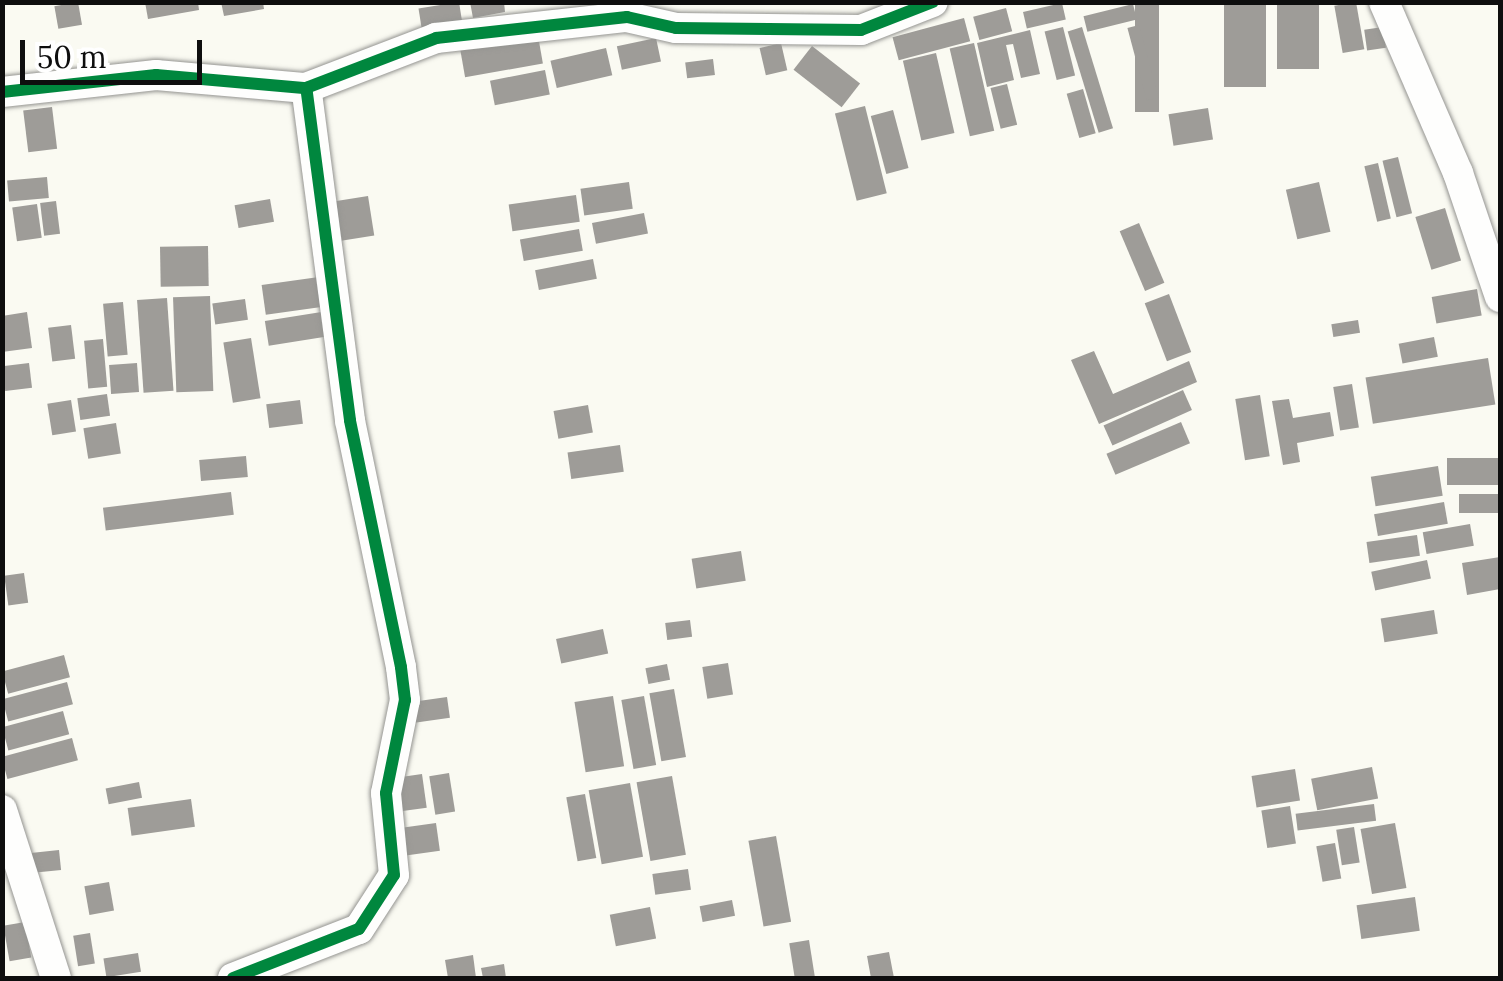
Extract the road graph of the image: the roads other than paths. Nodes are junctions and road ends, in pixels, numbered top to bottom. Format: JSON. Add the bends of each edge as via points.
{"nodes":[{"id":1,"x":933,"y":2,"type":"edge"},
{"id":2,"x":1384,"y":2,"type":"edge"},
{"id":3,"x":672,"y":16,"type":"edge"},
{"id":4,"x":306,"y":88,"type":"junction"},
{"id":5,"x":2,"y":92,"type":"edge"},
{"id":6,"x":1500,"y":296,"type":"edge"},
{"id":7,"x":2,"y":810,"type":"edge"},
{"id":8,"x":56,"y":978,"type":"edge"},
{"id":9,"x":232,"y":978,"type":"edge"}],
"edges":[{"from":1,"to":3,"type":"street","via":[[860,30]]},
{"from":2,"to":6,"type":"street","via":[[1458,173]]},
{"from":3,"to":4,"type":"street","via":[[436,38]]},
{"from":4,"to":5,"type":"street","via":[[156,75]]},
{"from":4,"to":9,"type":"street","via":[[350,420],[405,700],[386,793],[394,875],[359,929]]},
{"from":7,"to":8,"type":"street"}]}
